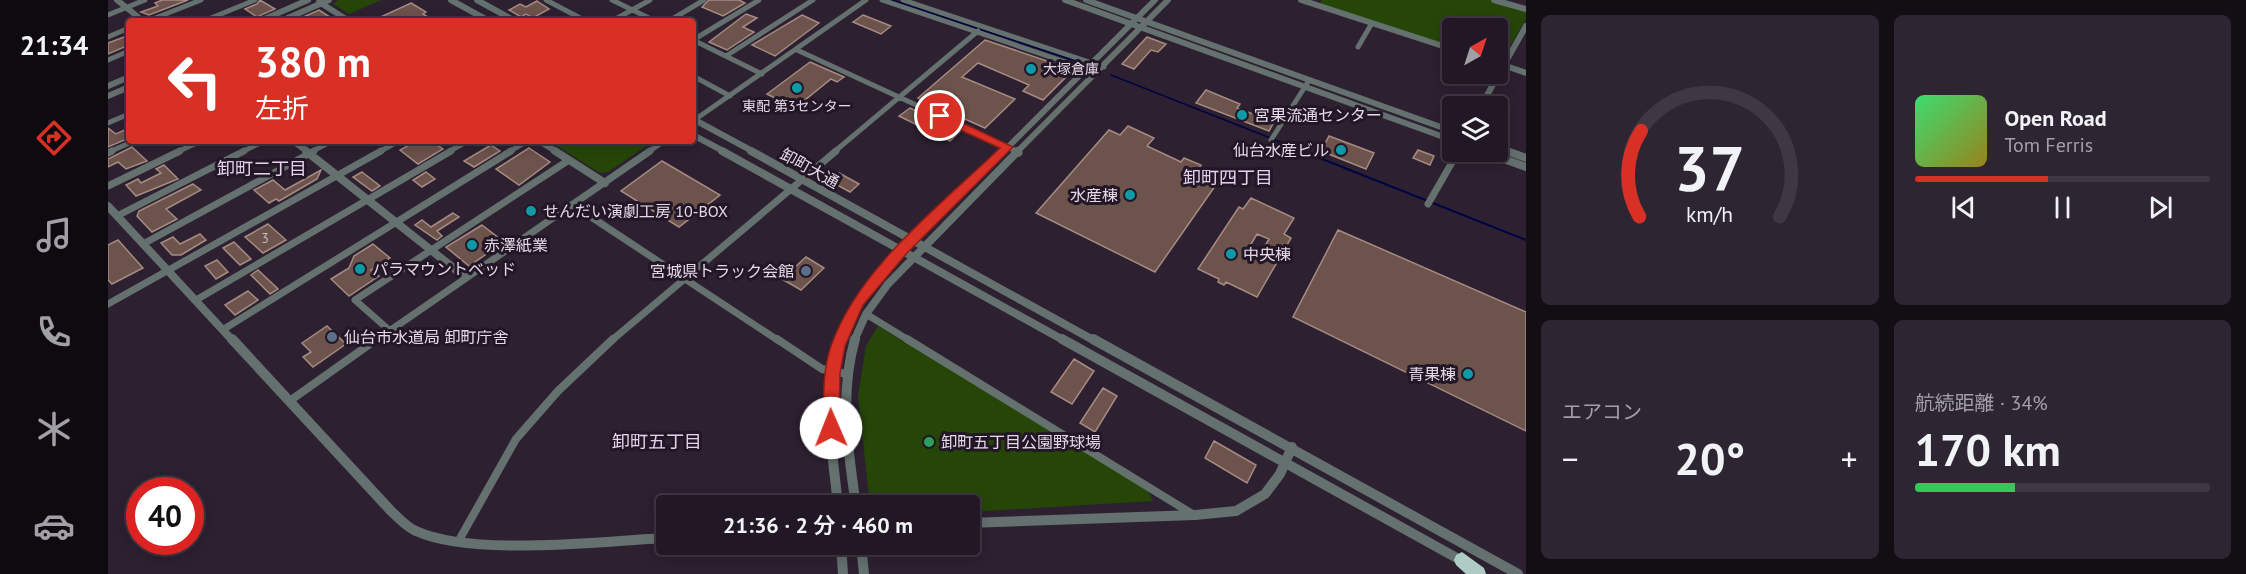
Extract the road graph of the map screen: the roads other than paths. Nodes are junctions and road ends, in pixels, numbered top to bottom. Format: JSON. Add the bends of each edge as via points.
{"nodes":[{"id":1,"x":117,"y":0,"type":"edge"},
{"id":2,"x":146,"y":0,"type":"edge"},
{"id":3,"x":201,"y":0,"type":"edge"},
{"id":4,"x":255,"y":0,"type":"edge"},
{"id":5,"x":308,"y":0,"type":"edge"},
{"id":6,"x":328,"y":0,"type":"edge"},
{"id":7,"x":450,"y":0,"type":"edge"},
{"id":8,"x":477,"y":0,"type":"edge"},
{"id":9,"x":546,"y":0,"type":"edge"},
{"id":10,"x":612,"y":0,"type":"edge"},
{"id":11,"x":650,"y":0,"type":"edge"},
{"id":12,"x":704,"y":0,"type":"edge"},
{"id":13,"x":759,"y":0,"type":"edge"},
{"id":14,"x":813,"y":0,"type":"edge"},
{"id":15,"x":867,"y":0,"type":"edge"},
{"id":16,"x":882,"y":0,"type":"edge"},
{"id":17,"x":903,"y":0,"type":"edge"},
{"id":18,"x":1065,"y":0,"type":"edge"},
{"id":19,"x":1086,"y":0,"type":"edge"},
{"id":20,"x":1155,"y":0,"type":"edge"},
{"id":21,"x":1168,"y":0,"type":"edge"},
{"id":22,"x":1301,"y":0,"type":"edge"},
{"id":23,"x":1494,"y":0,"type":"edge"},
{"id":24,"x":319,"y":2,"type":"edge"},
{"id":25,"x":1314,"y":2,"type":"edge"},
{"id":26,"x":126,"y":8,"type":"junction"},
{"id":27,"x":1526,"y":9,"type":"edge"},
{"id":28,"x":633,"y":10,"type":"junction"},
{"id":29,"x":108,"y":15,"type":"edge"},
{"id":30,"x":139,"y":18,"type":"edge"},
{"id":31,"x":156,"y":18,"type":"edge"},
{"id":32,"x":211,"y":18,"type":"edge"},
{"id":33,"x":267,"y":18,"type":"edge"},
{"id":34,"x":287,"y":18,"type":"edge"},
{"id":35,"x":344,"y":18,"type":"edge"},
{"id":36,"x":483,"y":18,"type":"edge"},
{"id":37,"x":510,"y":18,"type":"edge"},
{"id":38,"x":580,"y":18,"type":"edge"},
{"id":39,"x":618,"y":18,"type":"edge"},
{"id":40,"x":649,"y":18,"type":"edge"},
{"id":41,"x":674,"y":18,"type":"edge"},
{"id":42,"x":1135,"y":21,"type":"junction"},
{"id":43,"x":1372,"y":23,"type":"junction"},
{"id":44,"x":1144,"y":25,"type":"junction"},
{"id":45,"x":1526,"y":26,"type":"edge"},
{"id":46,"x":126,"y":29,"type":"edge"},
{"id":47,"x":978,"y":31,"type":"junction"},
{"id":48,"x":108,"y":37,"type":"edge"},
{"id":49,"x":696,"y":38,"type":"edge"},
{"id":50,"x":696,"y":41,"type":"edge"},
{"id":51,"x":1442,"y":46,"type":"edge"},
{"id":52,"x":1358,"y":47,"type":"dead end"},
{"id":53,"x":797,"y":50,"type":"junction"},
{"id":54,"x":126,"y":52,"type":"edge"},
{"id":55,"x":1508,"y":53,"type":"edge"},
{"id":56,"x":726,"y":56,"type":"junction"},
{"id":57,"x":108,"y":60,"type":"edge"},
{"id":58,"x":1093,"y":63,"type":"junction"},
{"id":59,"x":1508,"y":66,"type":"edge"},
{"id":60,"x":1087,"y":69,"type":"junction"},
{"id":61,"x":1101,"y":70,"type":"junction"},
{"id":62,"x":1526,"y":72,"type":"edge"},
{"id":63,"x":762,"y":74,"type":"junction"},
{"id":64,"x":126,"y":78,"type":"edge"},
{"id":65,"x":696,"y":78,"type":"edge"},
{"id":66,"x":1310,"y":80,"type":"junction"},
{"id":67,"x":108,"y":86,"type":"edge"},
{"id":68,"x":1305,"y":87,"type":"junction"},
{"id":69,"x":126,"y":88,"type":"edge"},
{"id":70,"x":108,"y":96,"type":"edge"},
{"id":71,"x":730,"y":96,"type":"junction"},
{"id":72,"x":899,"y":97,"type":"junction"},
{"id":73,"x":126,"y":115,"type":"edge"},
{"id":74,"x":696,"y":119,"type":"edge"},
{"id":75,"x":696,"y":121,"type":"edge"},
{"id":76,"x":108,"y":123,"type":"edge"},
{"id":77,"x":1442,"y":127,"type":"edge"},
{"id":78,"x":1442,"y":136,"type":"edge"},
{"id":79,"x":696,"y":137,"type":"edge"},
{"id":80,"x":1273,"y":139,"type":"dead end"},
{"id":81,"x":128,"y":144,"type":"edge"},
{"id":82,"x":195,"y":144,"type":"edge"},
{"id":83,"x":258,"y":144,"type":"edge"},
{"id":84,"x":297,"y":144,"type":"edge"},
{"id":85,"x":326,"y":144,"type":"edge"},
{"id":86,"x":394,"y":144,"type":"edge"},
{"id":87,"x":463,"y":144,"type":"edge"},
{"id":88,"x":522,"y":144,"type":"edge"},
{"id":89,"x":544,"y":144,"type":"edge"},
{"id":90,"x":661,"y":144,"type":"edge"},
{"id":91,"x":1008,"y":147,"type":"junction"},
{"id":92,"x":1508,"y":151,"type":"edge"},
{"id":93,"x":108,"y":153,"type":"edge"},
{"id":94,"x":309,"y":153,"type":"junction"},
{"id":95,"x":1019,"y":153,"type":"junction"},
{"id":96,"x":1526,"y":158,"type":"edge"},
{"id":97,"x":569,"y":160,"type":"junction"},
{"id":98,"x":1508,"y":161,"type":"edge"},
{"id":99,"x":1452,"y":162,"type":"edge"},
{"id":100,"x":1526,"y":167,"type":"edge"},
{"id":101,"x":338,"y":176,"type":"junction"},
{"id":102,"x":802,"y":179,"type":"junction"},
{"id":103,"x":605,"y":183,"type":"junction"},
{"id":104,"x":108,"y":186,"type":"edge"},
{"id":105,"x":790,"y":188,"type":"junction"},
{"id":106,"x":367,"y":200,"type":"junction"},
{"id":107,"x":1429,"y":202,"type":"dead end"},
{"id":108,"x":573,"y":205,"type":"junction"},
{"id":109,"x":108,"y":206,"type":"edge"},
{"id":110,"x":117,"y":216,"type":"junction"},
{"id":111,"x":397,"y":223,"type":"junction"},
{"id":112,"x":913,"y":240,"type":"junction"},
{"id":113,"x":143,"y":244,"type":"junction"},
{"id":114,"x":924,"y":246,"type":"junction"},
{"id":115,"x":431,"y":250,"type":"junction"},
{"id":116,"x":903,"y":250,"type":"junction"},
{"id":117,"x":914,"y":256,"type":"junction"},
{"id":118,"x":168,"y":272,"type":"junction"},
{"id":119,"x":465,"y":277,"type":"junction"},
{"id":120,"x":685,"y":280,"type":"junction"},
{"id":121,"x":196,"y":300,"type":"junction"},
{"id":122,"x":108,"y":304,"type":"edge"},
{"id":123,"x":866,"y":314,"type":"junction"},
{"id":124,"x":224,"y":329,"type":"junction"},
{"id":125,"x":389,"y":330,"type":"junction"},
{"id":126,"x":832,"y":373,"type":"junction"},
{"id":127,"x":847,"y":374,"type":"junction"},
{"id":128,"x":291,"y":400,"type":"junction"},
{"id":129,"x":1292,"y":447,"type":"junction"},
{"id":130,"x":1285,"y":462,"type":"junction"},
{"id":131,"x":837,"y":495,"type":"edge"},
{"id":132,"x":855,"y":495,"type":"edge"},
{"id":133,"x":1195,"y":515,"type":"junction"},
{"id":134,"x":980,"y":524,"type":"edge"},
{"id":135,"x":656,"y":538,"type":"edge"},
{"id":136,"x":458,"y":542,"type":"junction"},
{"id":137,"x":842,"y":555,"type":"edge"},
{"id":138,"x":862,"y":555,"type":"edge"},
{"id":139,"x":1462,"y":560,"type":"junction"},
{"id":140,"x":843,"y":574,"type":"edge"},
{"id":141,"x":864,"y":574,"type":"edge"},
{"id":142,"x":1479,"y":574,"type":"edge"},
{"id":143,"x":1486,"y":574,"type":"edge"},
{"id":144,"x":1518,"y":574,"type":"edge"}],
"edges":[{"from":1,"to":26,"type":"street"},
{"from":2,"to":26,"type":"street"},
{"from":3,"to":31,"type":"street"},
{"from":4,"to":32,"type":"street"},
{"from":5,"to":33,"type":"street"},
{"from":6,"to":24,"type":"street"},
{"from":7,"to":36,"type":"street"},
{"from":8,"to":37,"type":"street"},
{"from":9,"to":38,"type":"street"},
{"from":10,"to":28,"type":"street"},
{"from":11,"to":28,"type":"street"},
{"from":12,"to":41,"type":"street"},
{"from":13,"to":49,"type":"street"},
{"from":14,"to":56,"type":"street"},
{"from":15,"to":53,"type":"street"},
{"from":16,"to":47,"type":"street"},
{"from":17,"to":58,"type":"street"},
{"from":18,"to":42,"type":"street"},
{"from":19,"to":42,"type":"street"},
{"from":20,"to":42,"type":"street"},
{"from":21,"to":44,"type":"street"},
{"from":22,"to":25,"type":"street"},
{"from":23,"to":27,"type":"street"},
{"from":24,"to":34,"type":"street"},
{"from":24,"to":35,"type":"street"},
{"from":25,"to":43,"type":"street"},
{"from":26,"to":29,"type":"street"},
{"from":26,"to":30,"type":"street"},
{"from":28,"to":39,"type":"street"},
{"from":28,"to":40,"type":"street"},
{"from":42,"to":44,"type":"street"},
{"from":42,"to":58,"type":"street"},
{"from":43,"to":51,"type":"street"},
{"from":43,"to":52,"type":"street"},
{"from":44,"to":61,"type":"street"},
{"from":44,"to":66,"type":"street"},
{"from":44,"to":68,"type":"street"},
{"from":45,"to":55,"type":"street"},
{"from":46,"to":48,"type":"street"},
{"from":47,"to":60,"type":"street"},
{"from":47,"to":72,"type":"street"},
{"from":50,"to":56,"type":"street"},
{"from":53,"to":63,"type":"street"},
{"from":53,"to":72,"type":"street"},
{"from":54,"to":57,"type":"street"},
{"from":56,"to":63,"type":"street"},
{"from":58,"to":60,"type":"street"},
{"from":58,"to":61,"type":"street"},
{"from":59,"to":62,"type":"street"},
{"from":60,"to":61,"type":"street"},
{"from":60,"to":91,"type":"street"},
{"from":61,"to":95,"type":"street"},
{"from":63,"to":71,"type":"street"},
{"from":64,"to":67,"type":"street"},
{"from":65,"to":71,"type":"street"},
{"from":66,"to":68,"type":"street"},
{"from":66,"to":77,"type":"street"},
{"from":68,"to":78,"type":"street"},
{"from":68,"to":80,"type":"street"},
{"from":69,"to":70,"type":"street"},
{"from":71,"to":74,"type":"street"},
{"from":72,"to":91,"type":"street"},
{"from":72,"to":102,"type":"street"},
{"from":73,"to":76,"type":"street"},
{"from":75,"to":102,"type":"street","name":"卸町大通"},
{"from":79,"to":105,"type":"street"},
{"from":81,"to":93,"type":"street"},
{"from":82,"to":104,"type":"street"},
{"from":83,"to":110,"type":"street"},
{"from":84,"to":94,"type":"street"},
{"from":85,"to":94,"type":"street"},
{"from":86,"to":101,"type":"street"},
{"from":87,"to":106,"type":"street"},
{"from":88,"to":111,"type":"street"},
{"from":89,"to":97,"type":"street"},
{"from":90,"to":103,"type":"street"},
{"from":91,"to":95,"type":"street"},
{"from":91,"to":112,"type":"street"},
{"from":92,"to":96,"type":"street"},
{"from":94,"to":101,"type":"street"},
{"from":94,"to":113,"type":"street"},
{"from":95,"to":114,"type":"street"},
{"from":97,"to":103,"type":"street"},
{"from":97,"to":115,"type":"street"},
{"from":98,"to":100,"type":"street"},
{"from":99,"to":107,"type":"street"},
{"from":101,"to":106,"type":"street"},
{"from":101,"to":118,"type":"street"},
{"from":102,"to":105,"type":"street"},
{"from":102,"to":112,"type":"street","name":"卸町大通"},
{"from":103,"to":108,"type":"street"},
{"from":105,"to":116,"type":"street"},
{"from":105,"to":120,"type":"street"},
{"from":106,"to":111,"type":"street"},
{"from":106,"to":121,"type":"street"},
{"from":108,"to":119,"type":"street"},
{"from":108,"to":120,"type":"street"},
{"from":109,"to":110,"type":"street"},
{"from":110,"to":113,"type":"street"},
{"from":111,"to":115,"type":"street"},
{"from":111,"to":124,"type":"street"},
{"from":112,"to":114,"type":"street","name":"卸町大通"},
{"from":112,"to":116,"type":"street"},
{"from":113,"to":118,"type":"street"},
{"from":114,"to":117,"type":"street"},
{"from":114,"to":129,"type":"street","name":"卸町大通"},
{"from":115,"to":119,"type":"street"},
{"from":115,"to":125,"type":"street","via":[[355,300]]},
{"from":116,"to":117,"type":"street"},
{"from":116,"to":126,"type":"street","via":[[858,302],[838,346]]},
{"from":117,"to":123,"type":"street"},
{"from":117,"to":130,"type":"street"},
{"from":118,"to":121,"type":"street"},
{"from":118,"to":122,"type":"street"},
{"from":119,"to":125,"type":"street"},
{"from":120,"to":126,"type":"street"},
{"from":120,"to":136,"type":"street","via":[[605,346],[516,439]]},
{"from":121,"to":124,"type":"street"},
{"from":123,"to":127,"type":"street","via":[[851,350]]},
{"from":123,"to":133,"type":"street"},
{"from":124,"to":128,"type":"street"},
{"from":125,"to":128,"type":"street"},
{"from":126,"to":127,"type":"street"},
{"from":126,"to":131,"type":"street","via":[[831,428]]},
{"from":127,"to":132,"type":"street","via":[[845,425]]},
{"from":128,"to":136,"type":"street","via":[[404,522],[416,532]]},
{"from":129,"to":130,"type":"street"},
{"from":129,"to":144,"type":"street","name":"卸町大通"},
{"from":130,"to":133,"type":"street","via":[[1266,494],[1251,505],[1236,511]]},
{"from":130,"to":139,"type":"street"},
{"from":133,"to":134,"type":"street"},
{"from":135,"to":136,"type":"street"},
{"from":137,"to":140,"type":"street"},
{"from":138,"to":141,"type":"street"},
{"from":139,"to":142,"type":"highway"},
{"from":139,"to":143,"type":"street"}]}
